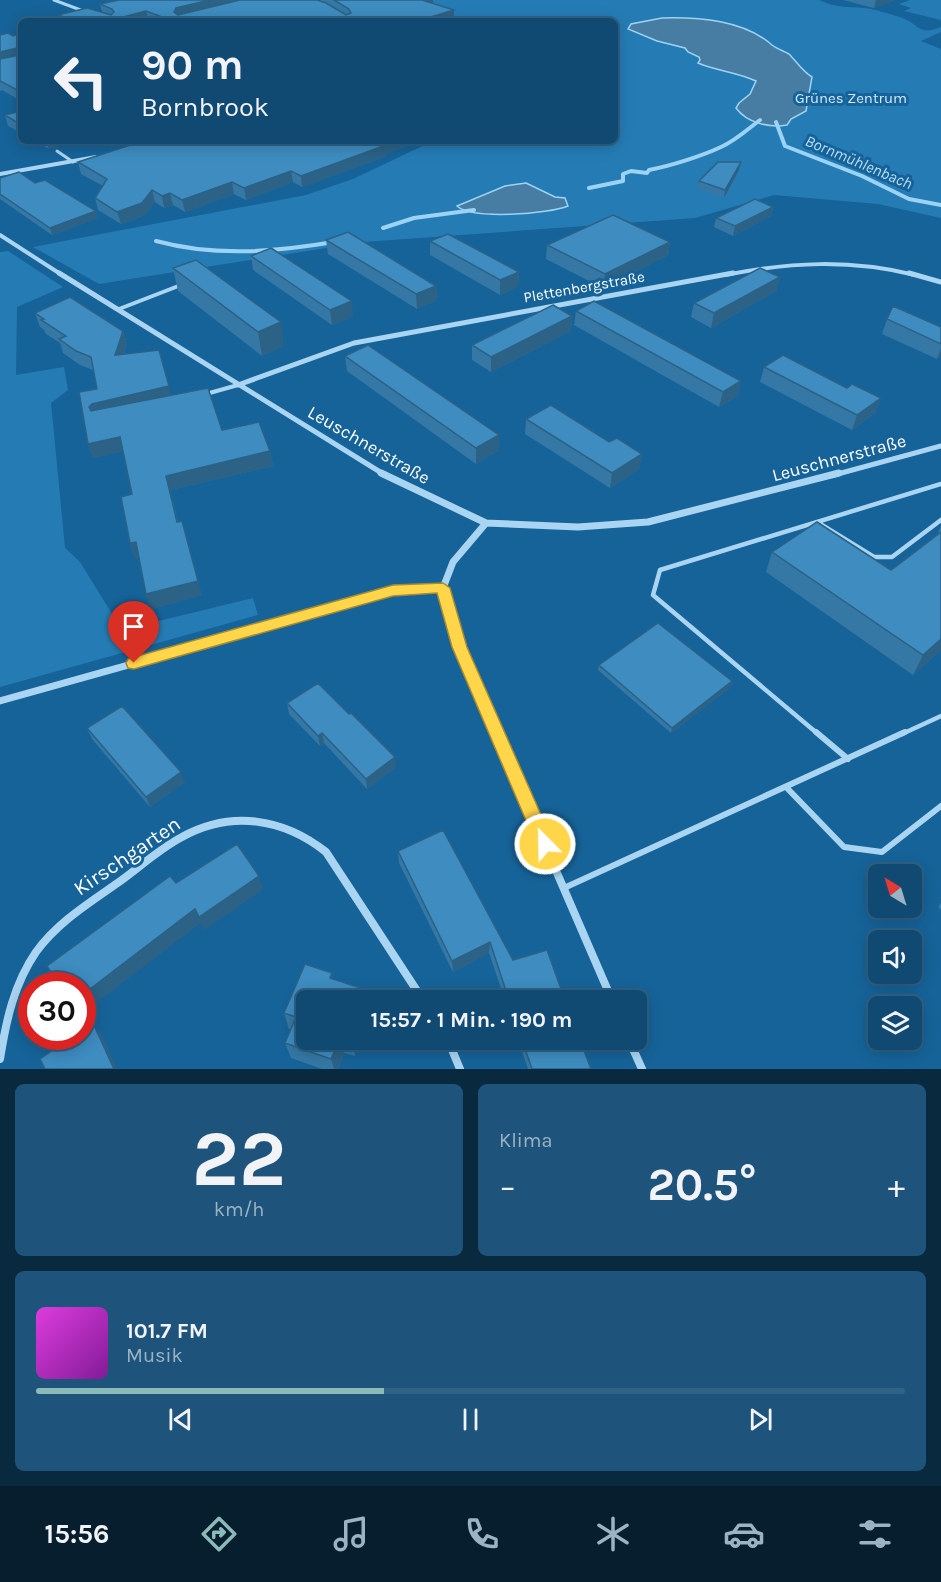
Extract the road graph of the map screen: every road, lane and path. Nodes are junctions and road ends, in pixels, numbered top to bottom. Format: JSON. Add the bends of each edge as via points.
{"nodes":[{"id":1,"x":54,"y":0,"type":"edge"},
{"id":2,"x":92,"y":14,"type":"edge"},
{"id":3,"x":57,"y":152,"type":"dead end"},
{"id":4,"x":99,"y":156,"type":"edge"},
{"id":5,"x":73,"y":162,"type":"junction"},
{"id":6,"x":0,"y":174,"type":"edge"},
{"id":7,"x":0,"y":235,"type":"edge"},
{"id":8,"x":190,"y":282,"type":"edge"},
{"id":9,"x":941,"y":282,"type":"edge"},
{"id":10,"x":120,"y":309,"type":"junction"},
{"id":11,"x":238,"y":385,"type":"junction"},
{"id":12,"x":196,"y":397,"type":"edge"},
{"id":13,"x":941,"y":446,"type":"edge"},
{"id":14,"x":938,"y":485,"type":"edge"},
{"id":15,"x":941,"y":492,"type":"edge"},
{"id":16,"x":941,"y":520,"type":"edge"},
{"id":17,"x":817,"y":522,"type":"junction"},
{"id":18,"x":486,"y":523,"type":"junction"},
{"id":19,"x":443,"y":588,"type":"junction"},
{"id":20,"x":0,"y":701,"type":"edge"},
{"id":21,"x":941,"y":716,"type":"edge"},
{"id":22,"x":848,"y":759,"type":"junction"},
{"id":23,"x":786,"y":787,"type":"junction"},
{"id":24,"x":941,"y":806,"type":"edge"},
{"id":25,"x":564,"y":888,"type":"junction"},
{"id":26,"x":416,"y":990,"type":"edge"},
{"id":27,"x":608,"y":990,"type":"edge"},
{"id":28,"x":452,"y":1050,"type":"edge"},
{"id":29,"x":633,"y":1050,"type":"edge"},
{"id":30,"x":0,"y":1059,"type":"edge"},
{"id":31,"x":460,"y":1069,"type":"edge"},
{"id":32,"x":642,"y":1069,"type":"edge"}],
"edges":[{"from":1,"to":2,"type":"street"},
{"from":3,"to":5,"type":"lane"},
{"from":4,"to":5,"type":"street"},
{"from":5,"to":6,"type":"street"},
{"from":7,"to":10,"type":"street","name":"Leuschnerstraße"},
{"from":8,"to":10,"type":"lane"},
{"from":9,"to":11,"type":"street","name":"Plettenbergstraße","via":[[884,267],[837,263],[777,265],[354,343]]},
{"from":10,"to":11,"type":"street","name":"Leuschnerstraße"},
{"from":11,"to":12,"type":"lane"},
{"from":11,"to":18,"type":"street","name":"Leuschnerstraße","via":[[392,479]]},
{"from":13,"to":18,"type":"street","name":"Leuschnerstraße","via":[[648,522],[578,527]]},
{"from":14,"to":15,"type":"lane"},
{"from":14,"to":17,"type":"lane"},
{"from":16,"to":17,"type":"lane","via":[[892,557],[874,557]]},
{"from":17,"to":22,"type":"lane","via":[[660,570],[653,595]]},
{"from":18,"to":19,"type":"street","via":[[468,538]]},
{"from":19,"to":20,"type":"street","via":[[393,591]]},
{"from":19,"to":25,"type":"street","via":[[459,647]]},
{"from":21,"to":22,"type":"lane"},
{"from":22,"to":23,"type":"lane"},
{"from":23,"to":24,"type":"lane","via":[[844,847],[882,852]]},
{"from":23,"to":25,"type":"lane"},
{"from":25,"to":27,"type":"street"},
{"from":26,"to":30,"type":"street","name":"Kirschgarten","via":[[326,852],[299,832],[269,821],[243,820],[183,837],[51,933],[13,994],[6,1013]]},
{"from":28,"to":31,"type":"street"},
{"from":29,"to":32,"type":"street"}]}
